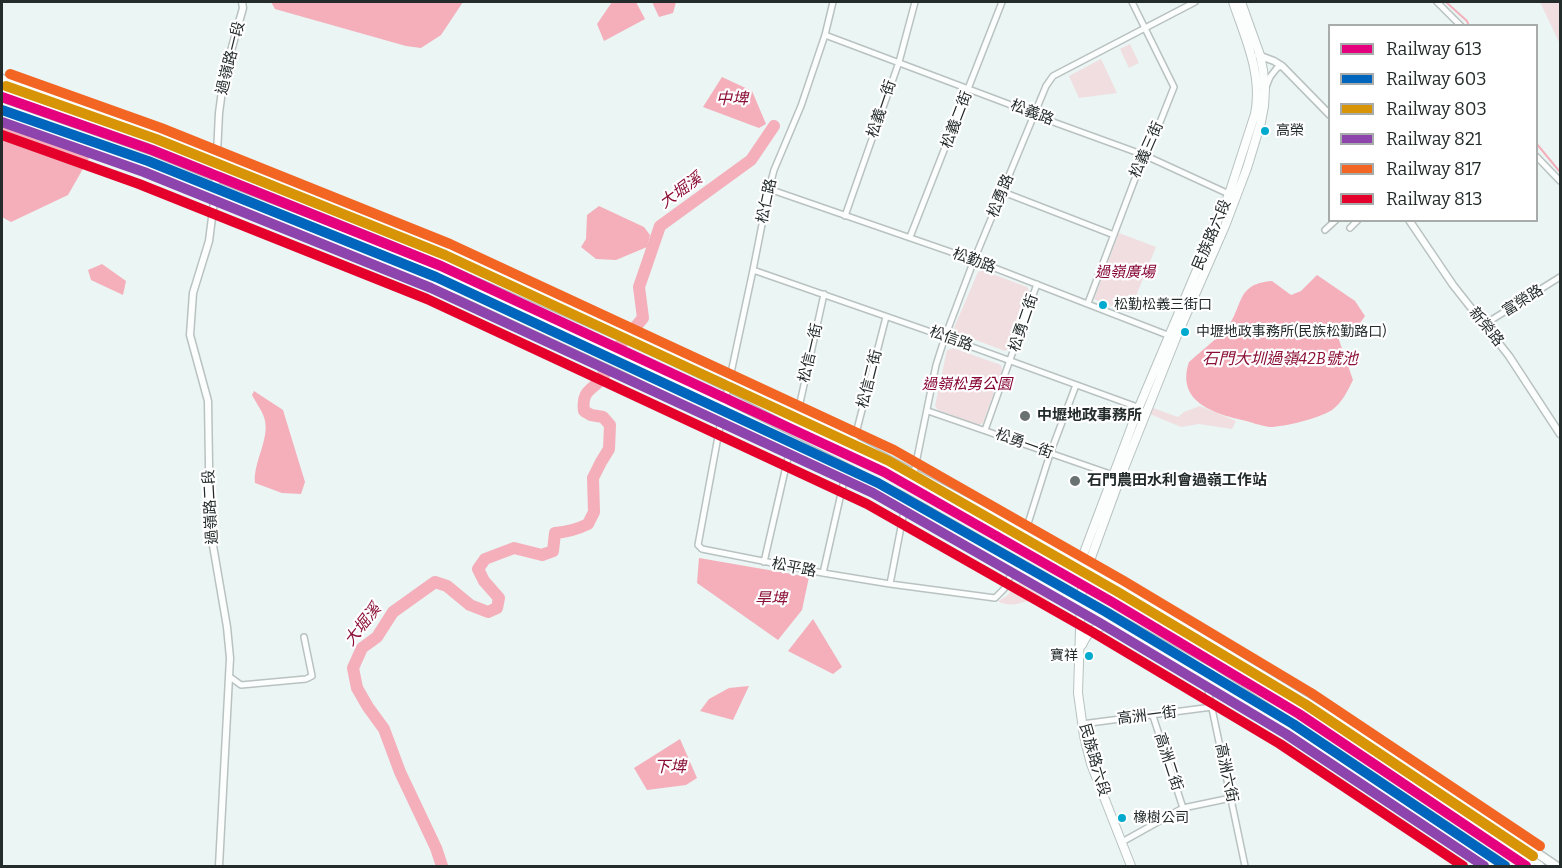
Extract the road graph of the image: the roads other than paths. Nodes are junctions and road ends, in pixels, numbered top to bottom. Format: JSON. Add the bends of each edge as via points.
{"nodes":[{"id":1,"x":242,"y":2,"type":"edge"},
{"id":2,"x":833,"y":2,"type":"edge"},
{"id":3,"x":915,"y":2,"type":"edge"},
{"id":4,"x":1002,"y":2,"type":"edge"},
{"id":5,"x":1132,"y":2,"type":"edge"},
{"id":6,"x":1195,"y":2,"type":"edge"},
{"id":7,"x":1233,"y":2,"type":"edge"},
{"id":8,"x":1241,"y":2,"type":"edge"},
{"id":9,"x":1437,"y":2,"type":"edge"},
{"id":10,"x":1183,"y":4,"type":"edge"},
{"id":11,"x":1459,"y":24,"type":"edge"},
{"id":12,"x":1144,"y":28,"type":"junction"},
{"id":13,"x":825,"y":35,"type":"junction"},
{"id":14,"x":1256,"y":55,"type":"junction"},
{"id":15,"x":898,"y":62,"type":"junction"},
{"id":16,"x":1282,"y":66,"type":"junction"},
{"id":17,"x":2,"y":79,"type":"edge"},
{"id":18,"x":2,"y":88,"type":"edge"},
{"id":19,"x":969,"y":89,"type":"junction"},
{"id":20,"x":1261,"y":90,"type":"junction"},
{"id":21,"x":2,"y":107,"type":"edge"},
{"id":22,"x":1328,"y":114,"type":"edge"},
{"id":23,"x":2,"y":115,"type":"edge"},
{"id":24,"x":1034,"y":115,"type":"junction"},
{"id":25,"x":1143,"y":155,"type":"junction"},
{"id":26,"x":1538,"y":158,"type":"edge"},
{"id":27,"x":216,"y":160,"type":"junction"},
{"id":28,"x":1560,"y":181,"type":"edge"},
{"id":29,"x":769,"y":189,"type":"junction"},
{"id":30,"x":216,"y":190,"type":"junction"},
{"id":31,"x":1003,"y":192,"type":"junction"},
{"id":32,"x":1232,"y":196,"type":"junction"},
{"id":33,"x":845,"y":216,"type":"junction"},
{"id":34,"x":1334,"y":222,"type":"edge"},
{"id":35,"x":1356,"y":222,"type":"edge"},
{"id":36,"x":1410,"y":222,"type":"edge"},
{"id":37,"x":1350,"y":228,"type":"dead end"},
{"id":38,"x":326,"y":229,"type":"junction"},
{"id":39,"x":1325,"y":230,"type":"dead end"},
{"id":40,"x":1114,"y":235,"type":"junction"},
{"id":41,"x":910,"y":237,"type":"junction"},
{"id":42,"x":357,"y":250,"type":"junction"},
{"id":43,"x":975,"y":260,"type":"junction"},
{"id":44,"x":463,"y":266,"type":"junction"},
{"id":45,"x":753,"y":270,"type":"junction"},
{"id":46,"x":499,"y":273,"type":"junction"},
{"id":47,"x":1560,"y":277,"type":"edge"},
{"id":48,"x":1037,"y":284,"type":"junction"},
{"id":49,"x":462,"y":292,"type":"junction"},
{"id":50,"x":824,"y":294,"type":"junction"},
{"id":51,"x":501,"y":301,"type":"junction"},
{"id":52,"x":1088,"y":303,"type":"junction"},
{"id":53,"x":886,"y":317,"type":"junction"},
{"id":54,"x":1485,"y":324,"type":"junction"},
{"id":55,"x":1173,"y":337,"type":"junction"},
{"id":56,"x":945,"y":338,"type":"junction"},
{"id":57,"x":1010,"y":361,"type":"junction"},
{"id":58,"x":729,"y":382,"type":"junction"},
{"id":59,"x":1076,"y":384,"type":"junction"},
{"id":60,"x":1139,"y":407,"type":"junction"},
{"id":61,"x":1148,"y":410,"type":"junction"},
{"id":62,"x":723,"y":411,"type":"junction"},
{"id":63,"x":928,"y":411,"type":"junction"},
{"id":64,"x":798,"y":412,"type":"junction"},
{"id":65,"x":985,"y":430,"type":"junction"},
{"id":66,"x":1560,"y":434,"type":"edge"},
{"id":67,"x":855,"y":441,"type":"junction"},
{"id":68,"x":790,"y":449,"type":"junction"},
{"id":69,"x":1050,"y":454,"type":"junction"},
{"id":70,"x":914,"y":473,"type":"junction"},
{"id":71,"x":845,"y":476,"type":"junction"},
{"id":72,"x":1117,"y":476,"type":"junction"},
{"id":73,"x":905,"y":507,"type":"junction"},
{"id":74,"x":1025,"y":533,"type":"junction"},
{"id":75,"x":764,"y":562,"type":"junction"},
{"id":76,"x":1014,"y":568,"type":"junction"},
{"id":77,"x":1083,"y":570,"type":"junction"},
{"id":78,"x":823,"y":573,"type":"junction"},
{"id":79,"x":890,"y":584,"type":"junction"},
{"id":80,"x":1082,"y":603,"type":"junction"},
{"id":81,"x":1111,"y":625,"type":"junction"},
{"id":82,"x":304,"y":636,"type":"dead end"},
{"id":83,"x":1080,"y":649,"type":"junction"},
{"id":84,"x":230,"y":677,"type":"junction"},
{"id":85,"x":1206,"y":679,"type":"junction"},
{"id":86,"x":1212,"y":707,"type":"junction"},
{"id":87,"x":1153,"y":716,"type":"junction"},
{"id":88,"x":1082,"y":724,"type":"junction"},
{"id":89,"x":1375,"y":754,"type":"junction"},
{"id":90,"x":1406,"y":763,"type":"junction"},
{"id":91,"x":1363,"y":781,"type":"junction"},
{"id":92,"x":1401,"y":796,"type":"junction"},
{"id":93,"x":1231,"y":798,"type":"junction"},
{"id":94,"x":1184,"y":808,"type":"junction"},
{"id":95,"x":1122,"y":842,"type":"junction"},
{"id":96,"x":219,"y":867,"type":"edge"},
{"id":97,"x":1131,"y":867,"type":"edge"},
{"id":98,"x":1245,"y":867,"type":"edge"},
{"id":99,"x":1491,"y":867,"type":"edge"},
{"id":100,"x":1505,"y":867,"type":"edge"},
{"id":101,"x":1540,"y":867,"type":"edge"},
{"id":102,"x":1556,"y":867,"type":"edge"}],
"edges":[{"from":1,"to":27,"type":"street","name":"過嶺路一段","via":[[224,76]]},
{"from":2,"to":13,"type":"street","name":"松仁路"},
{"from":3,"to":15,"type":"street","name":"松義一街"},
{"from":4,"to":19,"type":"street","name":"松義二街"},
{"from":5,"to":12,"type":"street","name":"松義三街"},
{"from":6,"to":10,"type":"street","name":"松勇路"},
{"from":7,"to":14,"type":"main road"},
{"from":8,"to":14,"type":"main road"},
{"from":9,"to":11,"type":"street"},
{"from":10,"to":12,"type":"street","name":"松勇路"},
{"from":12,"to":24,"type":"street","name":"松勇路","via":[[1053,76]]},
{"from":12,"to":25,"type":"street","name":"松義三街","via":[[1174,87],[1149,150]]},
{"from":13,"to":15,"type":"street","name":"松義路"},
{"from":13,"to":29,"type":"street","name":"松仁路"},
{"from":14,"to":16,"type":"street"},
{"from":14,"to":20,"type":"main road","name":"民族路六段"},
{"from":15,"to":19,"type":"street","name":"松義路"},
{"from":15,"to":33,"type":"street","name":"松義一街"},
{"from":16,"to":20,"type":"street"},
{"from":16,"to":22,"type":"street"},
{"from":17,"to":27,"type":"main road"},
{"from":18,"to":27,"type":"main road"},
{"from":19,"to":24,"type":"street","name":"松義路"},
{"from":19,"to":41,"type":"street","name":"松義二街"},
{"from":20,"to":32,"type":"main road","name":"民族路六段"},
{"from":21,"to":30,"type":"main road","via":[[148,159]]},
{"from":23,"to":30,"type":"main road"},
{"from":24,"to":25,"type":"street","name":"松義路"},
{"from":24,"to":31,"type":"street","name":"松勇路"},
{"from":25,"to":32,"type":"street","name":"松義路"},
{"from":25,"to":40,"type":"street","name":"松義三街"},
{"from":26,"to":28,"type":"street"},
{"from":27,"to":30,"type":"street","name":"過嶺路一段"},
{"from":27,"to":44,"type":"main road"},
{"from":27,"to":46,"type":"main road","via":[[267,174]]},
{"from":29,"to":33,"type":"street","name":"松勤路"},
{"from":29,"to":45,"type":"street","name":"松仁路"},
{"from":30,"to":38,"type":"main road"},
{"from":30,"to":42,"type":"main road"},
{"from":30,"to":84,"type":"street","name":"過嶺路二段","via":[[209,241],[193,293],[190,335],[208,401],[210,528],[227,627]]},
{"from":31,"to":40,"type":"street"},
{"from":31,"to":43,"type":"street","name":"松勇路"},
{"from":32,"to":55,"type":"main road","name":"民族路六段"},
{"from":33,"to":41,"type":"street","name":"松勤路"},
{"from":34,"to":39,"type":"street"},
{"from":35,"to":37,"type":"street"},
{"from":36,"to":54,"type":"street","name":"新榮路"},
{"from":38,"to":42,"type":"main road"},
{"from":38,"to":51,"type":"main road"},
{"from":40,"to":52,"type":"street","name":"松義三街"},
{"from":41,"to":43,"type":"street","name":"松勤路"},
{"from":42,"to":49,"type":"main road"},
{"from":43,"to":48,"type":"street","name":"松勤路"},
{"from":43,"to":56,"type":"street","name":"松勇路"},
{"from":44,"to":46,"type":"main road"},
{"from":44,"to":58,"type":"main road"},
{"from":45,"to":50,"type":"street","name":"松信路"},
{"from":45,"to":58,"type":"street","name":"松仁路"},
{"from":46,"to":58,"type":"main road"},
{"from":47,"to":54,"type":"street","name":"富榮路"},
{"from":48,"to":52,"type":"street","name":"松勤路"},
{"from":48,"to":57,"type":"street","name":"松勇二街"},
{"from":49,"to":51,"type":"main road"},
{"from":49,"to":62,"type":"main road"},
{"from":50,"to":53,"type":"street","name":"松信路"},
{"from":50,"to":64,"type":"street","name":"松信一街"},
{"from":51,"to":62,"type":"main road"},
{"from":52,"to":55,"type":"street","name":"松勤路"},
{"from":53,"to":56,"type":"street","name":"松信路"},
{"from":53,"to":67,"type":"street","name":"松信二街"},
{"from":54,"to":66,"type":"street","name":"新榮路"},
{"from":55,"to":60,"type":"main road","name":"民族路六段"},
{"from":55,"to":61,"type":"main road","name":"民族路六段"},
{"from":56,"to":57,"type":"street","name":"松信路"},
{"from":56,"to":63,"type":"street","name":"松勇路"},
{"from":57,"to":59,"type":"street","name":"松信路"},
{"from":57,"to":65,"type":"street","name":"松勇二街"},
{"from":58,"to":62,"type":"street","name":"松仁路"},
{"from":58,"to":64,"type":"main road"},
{"from":58,"to":77,"type":"main road"},
{"from":59,"to":60,"type":"street","name":"松信路"},
{"from":59,"to":69,"type":"street"},
{"from":60,"to":61,"type":"street","name":"松信路"},
{"from":60,"to":72,"type":"main road","name":"民族路六段"},
{"from":61,"to":72,"type":"main road","name":"民族路六段"},
{"from":62,"to":68,"type":"main road"},
{"from":62,"to":75,"type":"street","name":"松平路","via":[[698,545]]},
{"from":62,"to":80,"type":"main road","via":[[903,497]]},
{"from":63,"to":65,"type":"street","name":"松勇一街"},
{"from":63,"to":70,"type":"street","name":"松勇路"},
{"from":64,"to":67,"type":"main road"},
{"from":65,"to":69,"type":"street","name":"松勇一街"},
{"from":67,"to":70,"type":"main road"},
{"from":68,"to":71,"type":"main road"},
{"from":68,"to":75,"type":"street"},
{"from":69,"to":72,"type":"street","name":"松勇一街"},
{"from":69,"to":74,"type":"street"},
{"from":70,"to":74,"type":"main road"},
{"from":71,"to":73,"type":"main road"},
{"from":71,"to":78,"type":"street"},
{"from":72,"to":77,"type":"main road","name":"民族路六段"},
{"from":73,"to":76,"type":"main road"},
{"from":73,"to":79,"type":"street"},
{"from":74,"to":77,"type":"main road"},
{"from":75,"to":78,"type":"street","name":"松平路"},
{"from":76,"to":79,"type":"street","name":"松平路","via":[[995,598]]},
{"from":76,"to":80,"type":"main road"},
{"from":77,"to":80,"type":"main road","name":"民族路六段"},
{"from":77,"to":89,"type":"main road"},
{"from":77,"to":90,"type":"main road"},
{"from":78,"to":79,"type":"street","name":"松平路"},
{"from":80,"to":81,"type":"main road"},
{"from":80,"to":83,"type":"main road","name":"民族路六段"},
{"from":80,"to":92,"type":"main road","via":[[1214,674]]},
{"from":81,"to":83,"type":"main road","via":[[1090,632]]},
{"from":81,"to":85,"type":"main road"},
{"from":82,"to":84,"type":"street","via":[[312,676],[241,685]]},
{"from":83,"to":88,"type":"main road","name":"民族路六段","via":[[1078,693]]},
{"from":84,"to":96,"type":"street","name":"過嶺路二段"},
{"from":85,"to":86,"type":"street","name":"高洲六街"},
{"from":85,"to":91,"type":"main road"},
{"from":86,"to":87,"type":"street","name":"高洲一街"},
{"from":86,"to":93,"type":"street","name":"高洲六街"},
{"from":87,"to":88,"type":"street","name":"高洲一街"},
{"from":87,"to":94,"type":"street","name":"高洲二街"},
{"from":88,"to":95,"type":"main road","name":"民族路六段","via":[[1091,764]]},
{"from":89,"to":90,"type":"main road"},
{"from":89,"to":101,"type":"main road"},
{"from":90,"to":102,"type":"main road"},
{"from":91,"to":92,"type":"main road"},
{"from":91,"to":99,"type":"main road"},
{"from":92,"to":100,"type":"main road"},
{"from":93,"to":94,"type":"street"},
{"from":93,"to":98,"type":"street","name":"高洲六街"},
{"from":94,"to":95,"type":"street"},
{"from":95,"to":97,"type":"main road","name":"民族路六段"}]}
